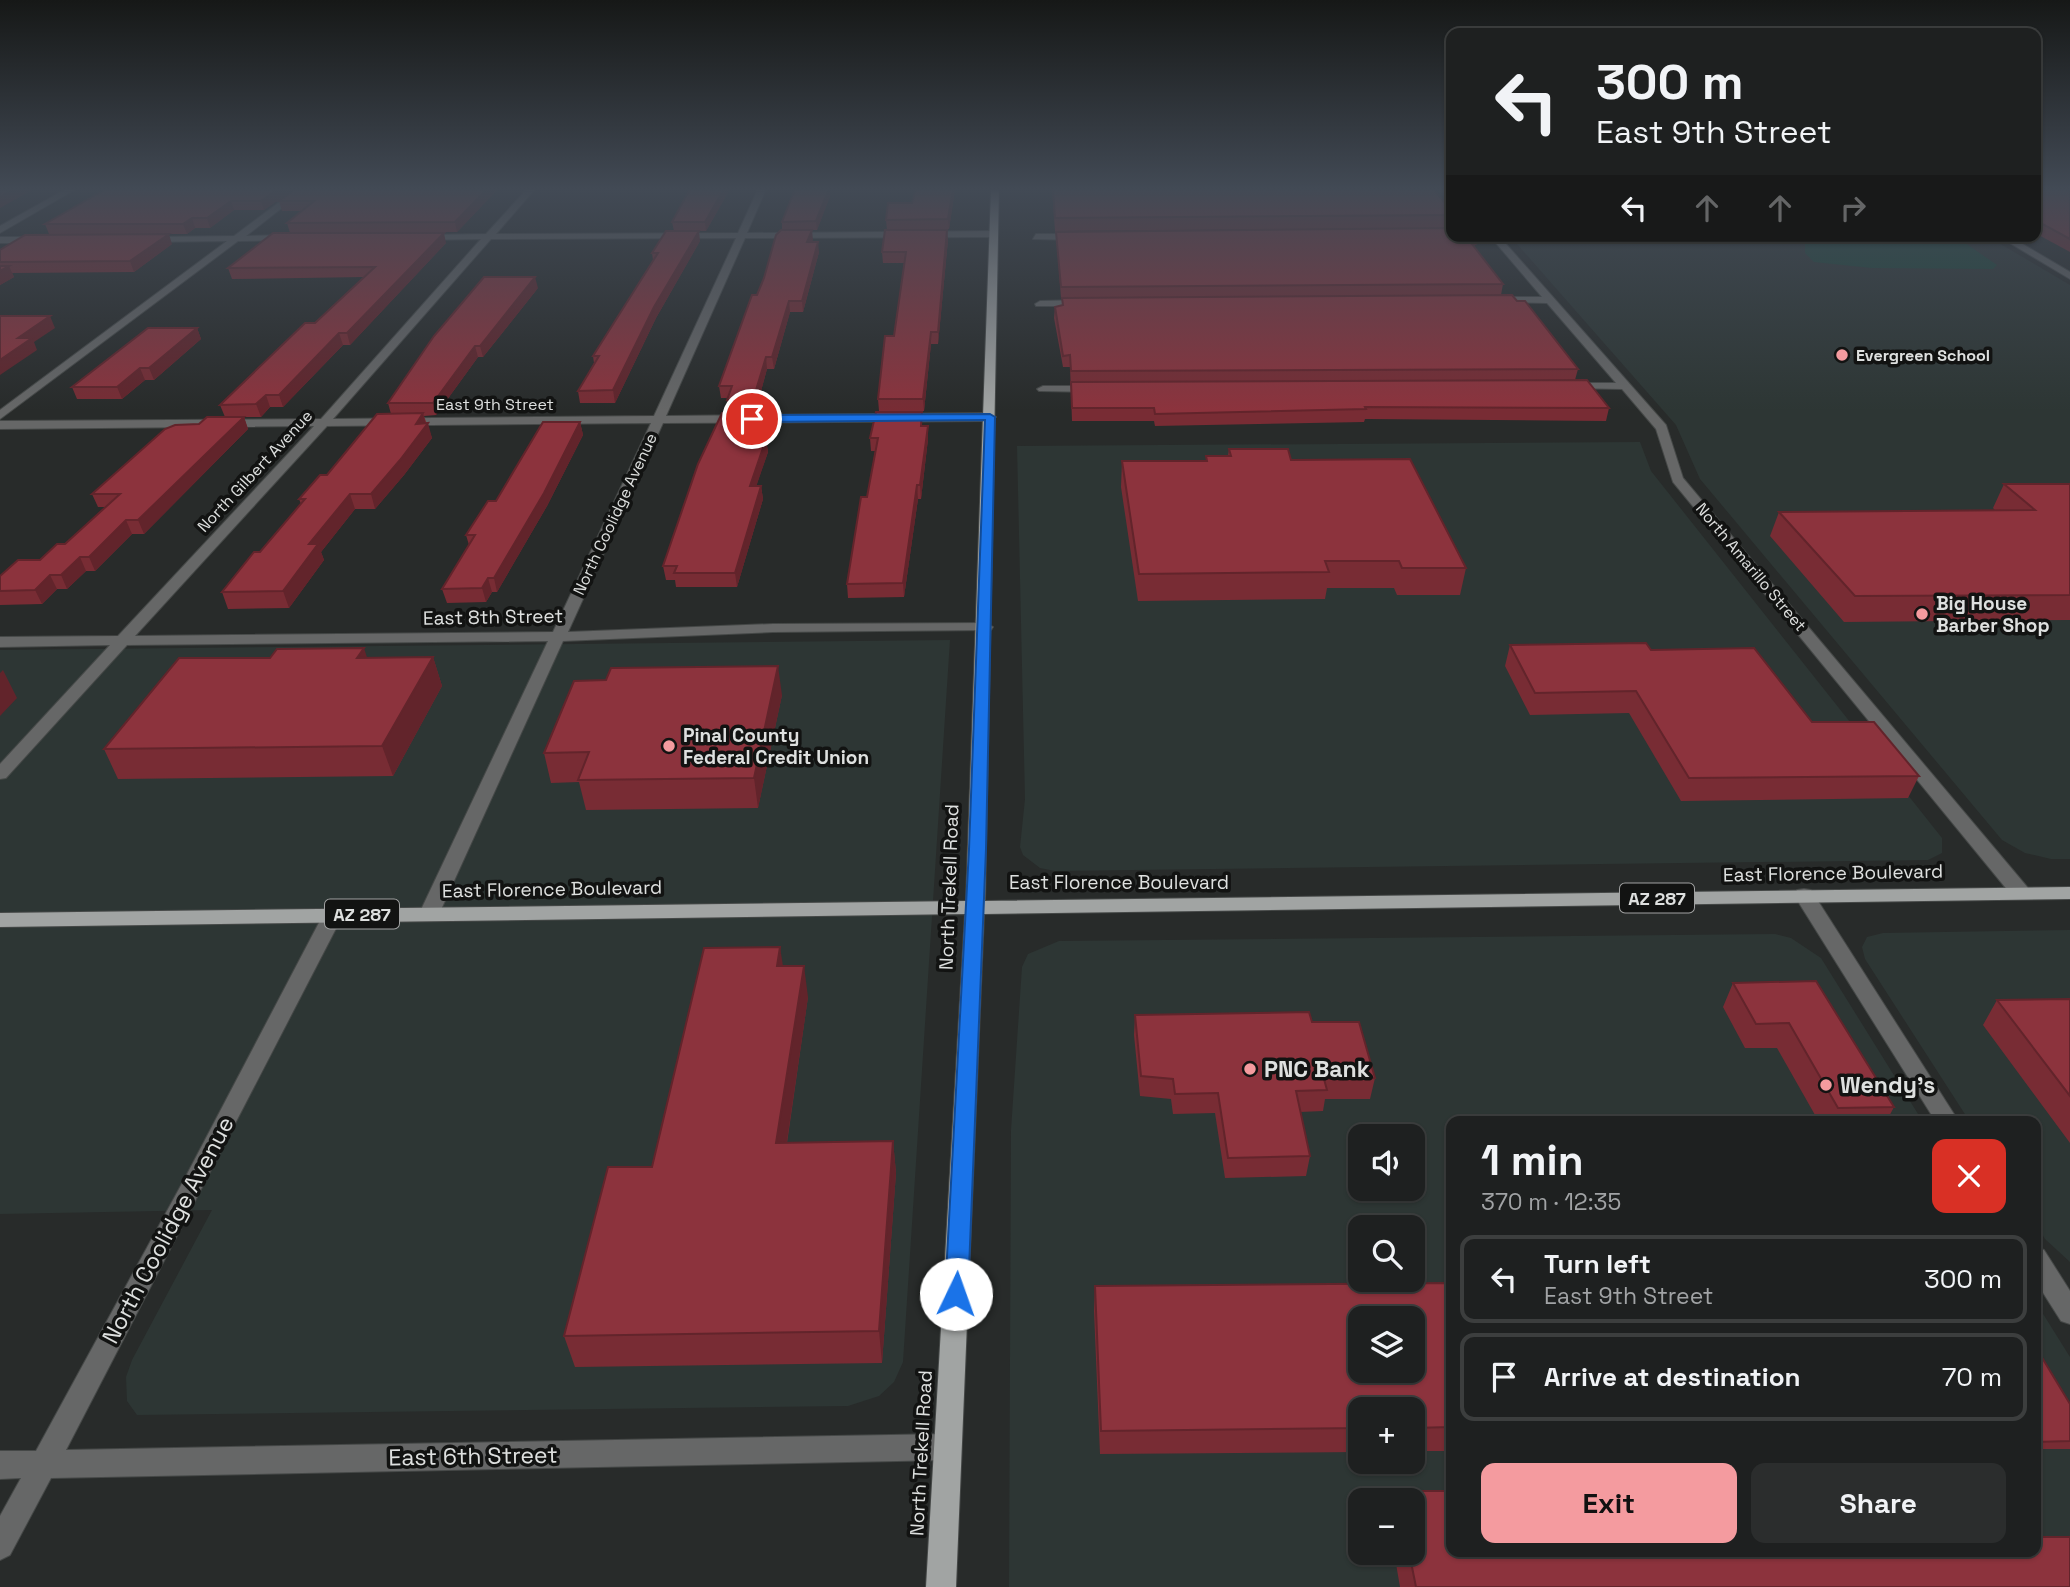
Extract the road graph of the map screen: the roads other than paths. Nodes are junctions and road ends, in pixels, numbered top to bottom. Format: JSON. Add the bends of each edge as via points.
{"nodes":[{"id":1,"x":202,"y":263,"type":"edge"},
{"id":2,"x":465,"y":263,"type":"edge"},
{"id":3,"x":728,"y":263,"type":"edge"},
{"id":4,"x":993,"y":263,"type":"edge"},
{"id":5,"x":1517,"y":263,"type":"edge"},
{"id":6,"x":2048,"y":263,"type":"edge"},
{"id":7,"x":2070,"y":276,"type":"edge"},
{"id":8,"x":1480,"y":300,"type":"edge"},
{"id":9,"x":1549,"y":300,"type":"junction"},
{"id":10,"x":1095,"y":303,"type":"edge"},
{"id":11,"x":1040,"y":304,"type":"dead end"},
{"id":12,"x":1556,"y":386,"type":"edge"},
{"id":13,"x":1625,"y":386,"type":"junction"},
{"id":14,"x":1043,"y":389,"type":"dead end"},
{"id":15,"x":1112,"y":389,"type":"edge"},
{"id":16,"x":0,"y":416,"type":"edge"},
{"id":17,"x":990,"y":417,"type":"junction"},
{"id":18,"x":659,"y":419,"type":"junction"},
{"id":19,"x":325,"y":421,"type":"junction"},
{"id":20,"x":0,"y":425,"type":"edge"},
{"id":21,"x":985,"y":627,"type":"junction"},
{"id":22,"x":558,"y":636,"type":"junction"},
{"id":23,"x":124,"y":640,"type":"junction"},
{"id":24,"x":0,"y":642,"type":"edge"},
{"id":25,"x":0,"y":774,"type":"edge"},
{"id":26,"x":2070,"y":892,"type":"edge"},
{"id":27,"x":2021,"y":893,"type":"junction"},
{"id":28,"x":1804,"y":895,"type":"junction"},
{"id":29,"x":975,"y":905,"type":"junction"},
{"id":30,"x":429,"y":914,"type":"junction"},
{"id":31,"x":333,"y":915,"type":"junction"},
{"id":32,"x":0,"y":920,"type":"edge"},
{"id":33,"x":1944,"y":1116,"type":"edge"},
{"id":34,"x":2041,"y":1267,"type":"edge"},
{"id":35,"x":2070,"y":1313,"type":"edge"},
{"id":36,"x":947,"y":1447,"type":"junction"},
{"id":37,"x":43,"y":1464,"type":"junction"},
{"id":38,"x":0,"y":1465,"type":"edge"},
{"id":39,"x":0,"y":1545,"type":"edge"},
{"id":40,"x":941,"y":1587,"type":"edge"}],
"edges":[{"from":1,"to":16,"type":"street"},
{"from":2,"to":19,"type":"street","name":"North Gilbert Avenue"},
{"from":3,"to":18,"type":"street","name":"North Coolidge Avenue"},
{"from":4,"to":17,"type":"main road","name":"North Trekell Road"},
{"from":5,"to":9,"type":"street","name":"North Amarillo Street"},
{"from":6,"to":7,"type":"street"},
{"from":8,"to":9,"type":"street"},
{"from":9,"to":13,"type":"street","name":"North Amarillo Street"},
{"from":10,"to":11,"type":"street"},
{"from":12,"to":13,"type":"street"},
{"from":13,"to":27,"type":"street","name":"North Amarillo Street","via":[[1661,428],[1677,479]]},
{"from":14,"to":15,"type":"street"},
{"from":17,"to":18,"type":"street","name":"East 9th Street"},
{"from":17,"to":21,"type":"main road","name":"North Trekell Road"},
{"from":18,"to":19,"type":"street","name":"East 9th Street"},
{"from":18,"to":22,"type":"street","name":"North Coolidge Avenue"},
{"from":19,"to":20,"type":"street","name":"East 9th Street"},
{"from":19,"to":23,"type":"street","name":"North Gilbert Avenue"},
{"from":21,"to":22,"type":"street","name":"East 8th Street"},
{"from":21,"to":29,"type":"main road","name":"North Trekell Road"},
{"from":22,"to":23,"type":"street","name":"East 8th Street"},
{"from":22,"to":30,"type":"street","name":"North Coolidge Avenue"},
{"from":23,"to":24,"type":"street","name":"East 8th Street"},
{"from":23,"to":25,"type":"street","name":"North Gilbert Avenue"},
{"from":26,"to":27,"type":"main road","name":"East Florence Boulevard","number":"AZ 287"},
{"from":27,"to":28,"type":"main road","name":"East Florence Boulevard","number":"AZ 287"},
{"from":28,"to":29,"type":"main road","name":"East Florence Boulevard","number":"AZ 287"},
{"from":28,"to":33,"type":"street"},
{"from":29,"to":30,"type":"main road","name":"East Florence Boulevard","number":"AZ 287"},
{"from":29,"to":36,"type":"main road","name":"North Trekell Road"},
{"from":30,"to":31,"type":"main road","name":"East Florence Boulevard","number":"AZ 287"},
{"from":31,"to":32,"type":"main road","name":"East Florence Boulevard","number":"AZ 287"},
{"from":31,"to":37,"type":"street","name":"North Coolidge Avenue"},
{"from":34,"to":35,"type":"street"},
{"from":36,"to":37,"type":"street","name":"East 6th Street"},
{"from":36,"to":40,"type":"main road","name":"North Trekell Road"},
{"from":37,"to":38,"type":"street","name":"East 6th Street"},
{"from":37,"to":39,"type":"street","name":"North Coolidge Avenue"}]}
